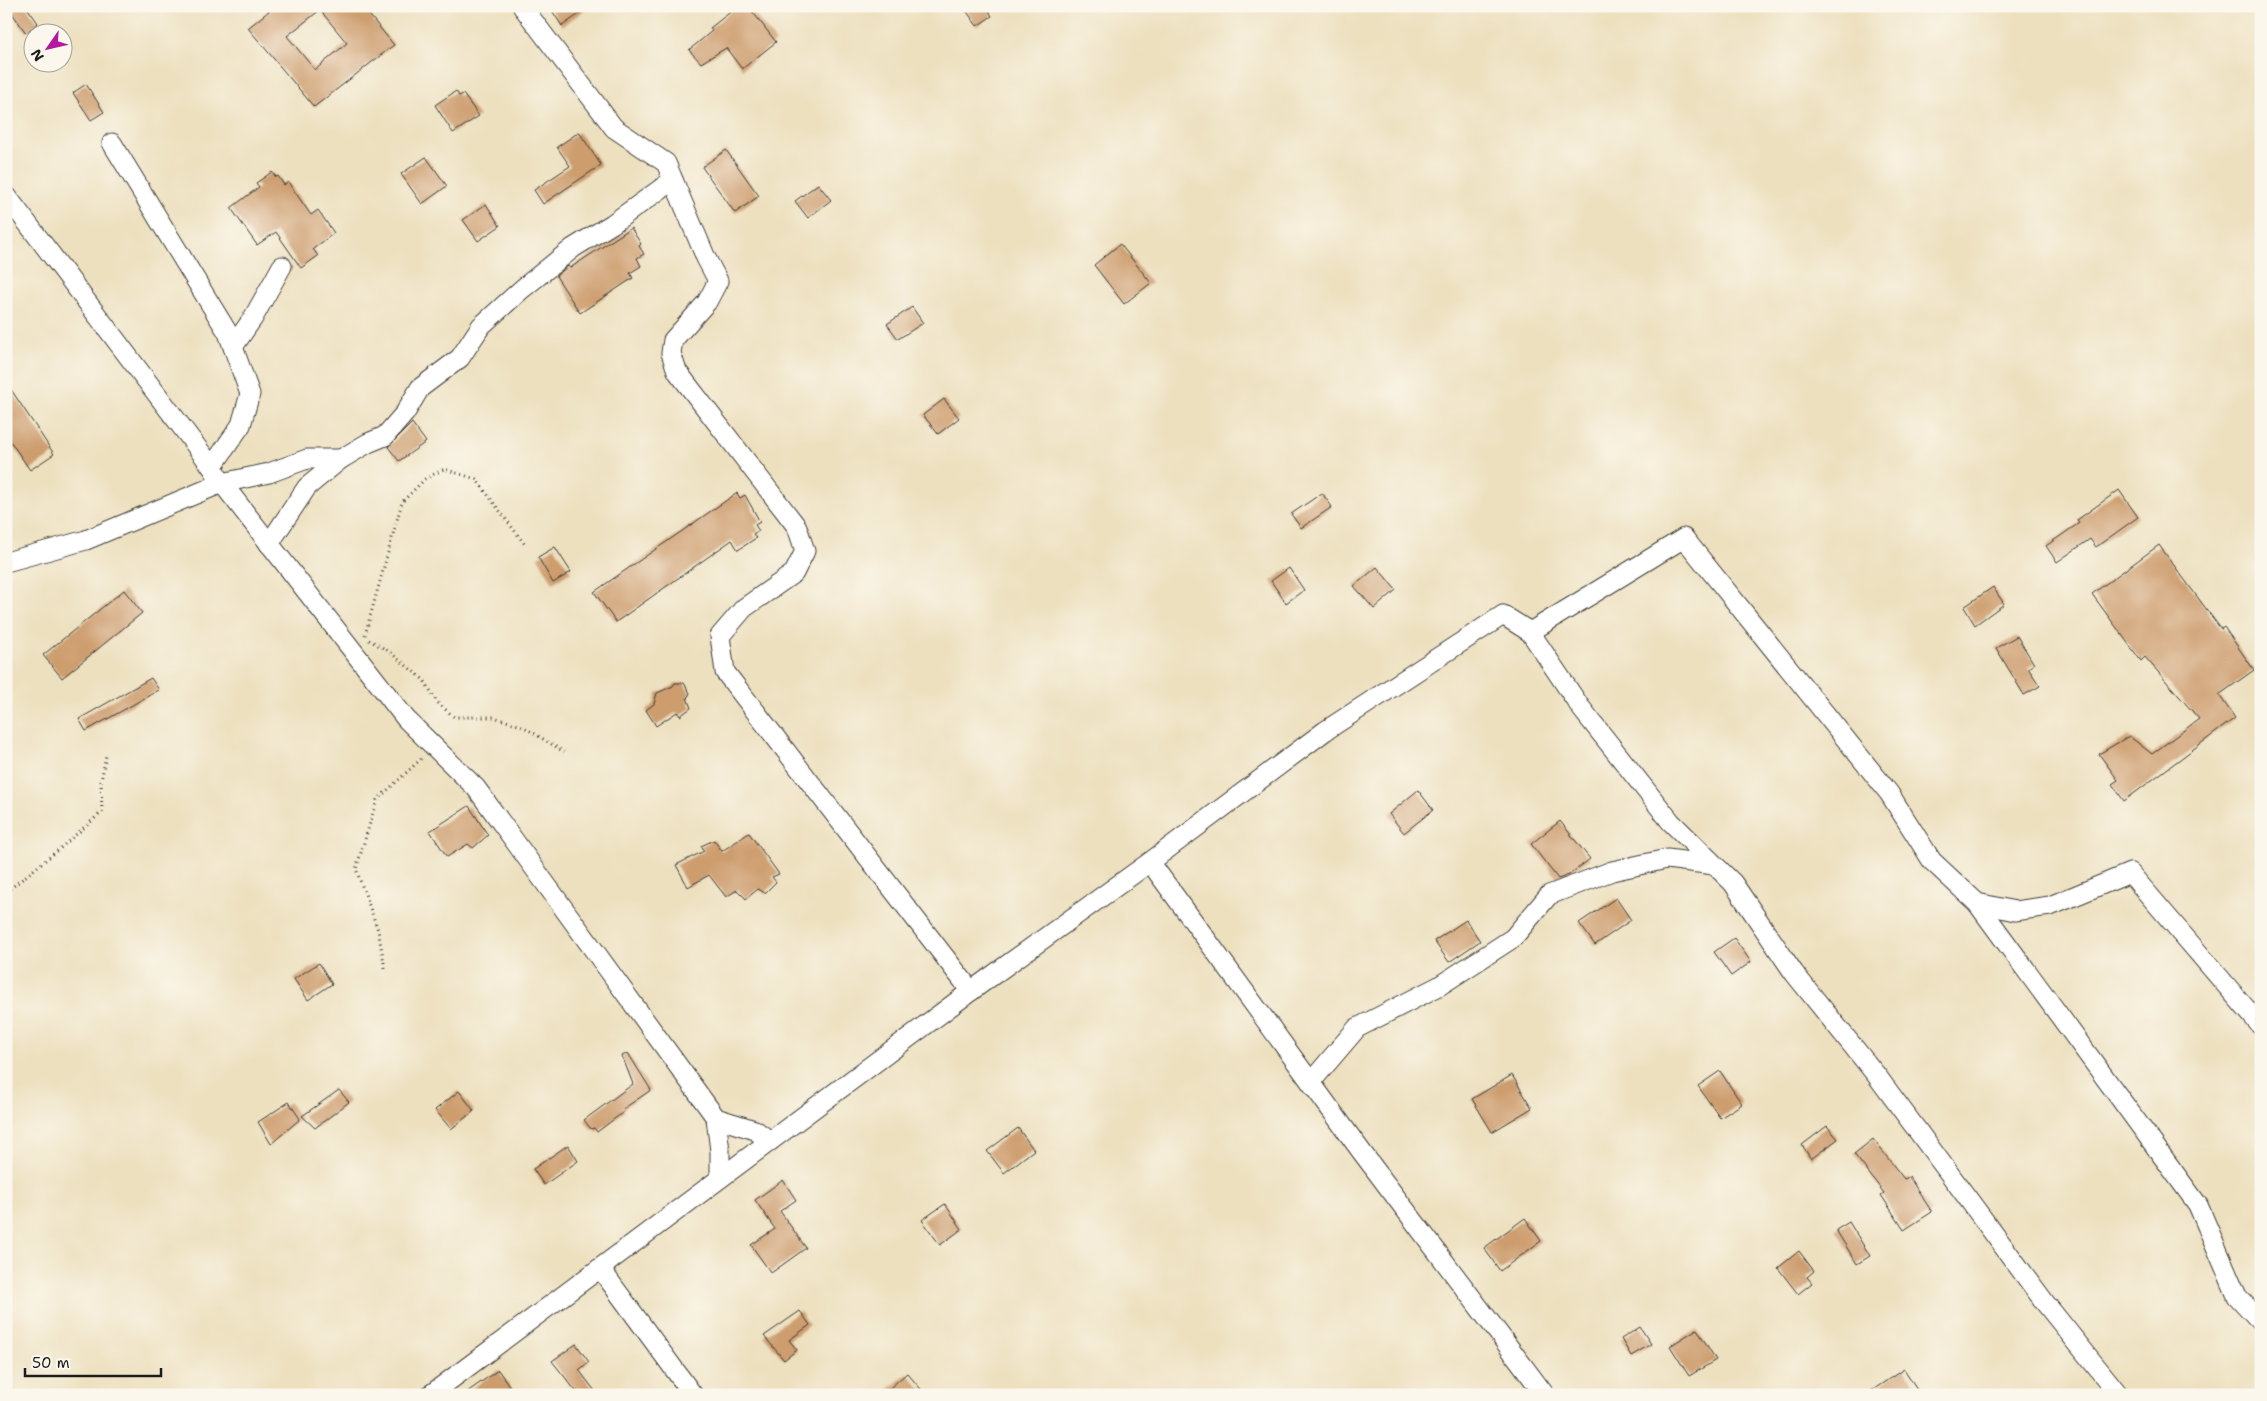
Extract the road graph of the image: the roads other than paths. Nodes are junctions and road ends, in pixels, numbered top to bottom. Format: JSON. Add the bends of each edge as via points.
{"nodes":[{"id":1,"x":522,"y":6,"type":"edge"},
{"id":2,"x":112,"y":143,"type":"dead end"},
{"id":3,"x":673,"y":180,"type":"junction"},
{"id":4,"x":6,"y":195,"type":"edge"},
{"id":5,"x":282,"y":266,"type":"dead end"},
{"id":6,"x":233,"y":347,"type":"junction"},
{"id":7,"x":341,"y":459,"type":"junction"},
{"id":8,"x":212,"y":467,"type":"junction"},
{"id":9,"x":222,"y":483,"type":"junction"},
{"id":10,"x":269,"y":544,"type":"junction"},
{"id":11,"x":6,"y":562,"type":"edge"},
{"id":12,"x":1530,"y":632,"type":"junction"},
{"id":13,"x":1150,"y":862,"type":"junction"},
{"id":14,"x":1714,"y":865,"type":"junction"},
{"id":15,"x":1977,"y":903,"type":"junction"},
{"id":16,"x":971,"y":992,"type":"junction"},
{"id":17,"x":2261,"y":1026,"type":"edge"},
{"id":18,"x":1311,"y":1082,"type":"junction"},
{"id":19,"x":716,"y":1118,"type":"junction"},
{"id":20,"x":770,"y":1141,"type":"junction"},
{"id":21,"x":720,"y":1178,"type":"junction"},
{"id":22,"x":600,"y":1268,"type":"junction"},
{"id":23,"x":2261,"y":1322,"type":"edge"},
{"id":24,"x":430,"y":1395,"type":"edge"},
{"id":25,"x":693,"y":1395,"type":"edge"},
{"id":26,"x":1545,"y":1395,"type":"edge"},
{"id":27,"x":2119,"y":1395,"type":"edge"}],
"edges":[{"from":1,"to":3,"type":"street","via":[[614,128],[666,163]]},
{"from":2,"to":6,"type":"street","via":[[228,333]]},
{"from":3,"to":7,"type":"street","via":[[573,248],[522,289],[481,326],[460,358],[420,388],[405,413],[385,436]]},
{"from":3,"to":16,"type":"street","via":[[718,281],[707,302],[673,340],[671,353],[677,371],[797,527],[804,551],[794,573],[744,608],[720,636],[725,672]]},
{"from":4,"to":8,"type":"street"},
{"from":5,"to":6,"type":"street"},
{"from":6,"to":8,"type":"street","via":[[250,394],[241,425]]},
{"from":7,"to":9,"type":"street","via":[[308,459],[269,473]]},
{"from":7,"to":10,"type":"street","via":[[307,487]]},
{"from":8,"to":9,"type":"street"},
{"from":9,"to":10,"type":"street"},
{"from":9,"to":11,"type":"street","via":[[86,540]]},
{"from":10,"to":19,"type":"street","via":[[406,719],[476,788]]},
{"from":12,"to":13,"type":"street","via":[[1503,615],[1325,731]]},
{"from":12,"to":14,"type":"street","via":[[1587,716],[1671,822]]},
{"from":12,"to":15,"type":"street","via":[[1684,538],[1889,793],[1932,861]]},
{"from":13,"to":16,"type":"street"},
{"from":13,"to":18,"type":"street"},
{"from":14,"to":18,"type":"street","via":[[1668,859],[1612,871],[1549,895],[1513,938],[1439,986],[1357,1028]]},
{"from":14,"to":27,"type":"street","via":[[1733,883],[1794,973],[1877,1076],[2046,1304]]},
{"from":15,"to":17,"type":"street","via":[[2015,910],[2050,906],[2130,873]]},
{"from":15,"to":23,"type":"street","via":[[2198,1204],[2237,1296]]},
{"from":16,"to":20,"type":"street"},
{"from":18,"to":26,"type":"street"},
{"from":19,"to":20,"type":"street","via":[[755,1130]]},
{"from":19,"to":21,"type":"street"},
{"from":20,"to":21,"type":"street"},
{"from":21,"to":22,"type":"street"},
{"from":22,"to":24,"type":"street"},
{"from":22,"to":25,"type":"street"}]}
